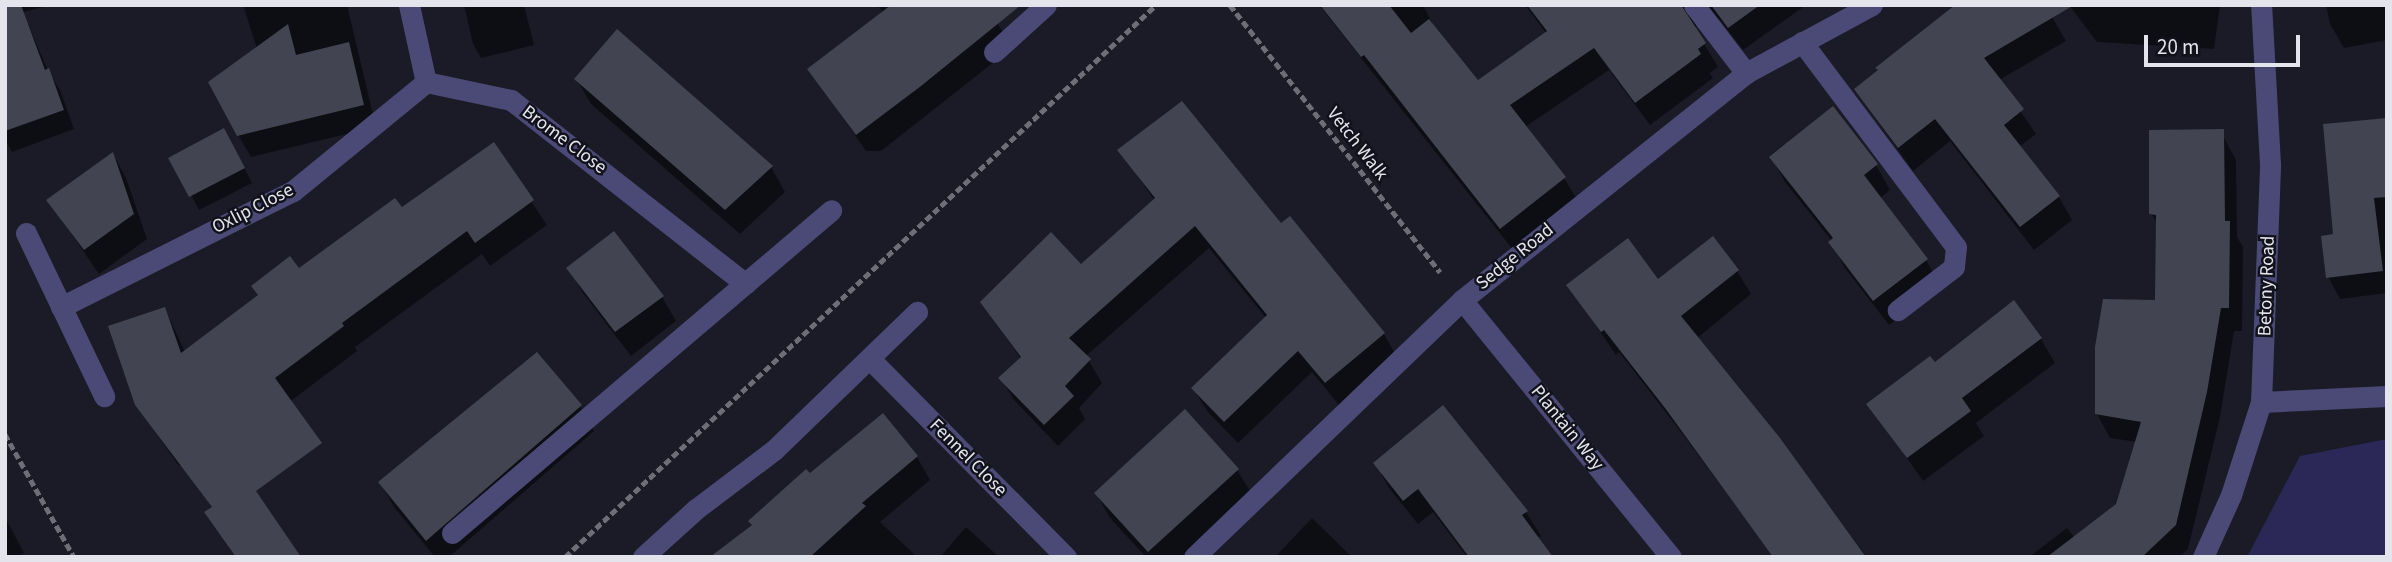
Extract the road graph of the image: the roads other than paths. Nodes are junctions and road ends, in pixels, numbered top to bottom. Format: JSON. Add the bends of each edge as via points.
{"nodes":[{"id":1,"x":409,"y":5,"type":"edge"},
{"id":2,"x":1694,"y":5,"type":"edge"},
{"id":3,"x":1872,"y":5,"type":"edge"},
{"id":4,"x":2261,"y":5,"type":"edge"},
{"id":5,"x":1043,"y":6,"type":"edge"},
{"id":6,"x":1802,"y":43,"type":"junction"},
{"id":7,"x":994,"y":52,"type":"dead end"},
{"id":8,"x":1746,"y":73,"type":"junction"},
{"id":9,"x":426,"y":82,"type":"junction"},
{"id":10,"x":831,"y":210,"type":"dead end"},
{"id":11,"x":26,"y":233,"type":"dead end"},
{"id":12,"x":746,"y":284,"type":"junction"},
{"id":13,"x":1462,"y":300,"type":"junction"},
{"id":14,"x":61,"y":307,"type":"junction"},
{"id":15,"x":1898,"y":310,"type":"dead end"},
{"id":16,"x":917,"y":312,"type":"dead end"},
{"id":17,"x":870,"y":359,"type":"junction"},
{"id":18,"x":104,"y":396,"type":"dead end"},
{"id":19,"x":2387,"y":396,"type":"edge"},
{"id":20,"x":2261,"y":402,"type":"junction"},
{"id":21,"x":452,"y":533,"type":"dead end"},
{"id":22,"x":643,"y":557,"type":"edge"},
{"id":23,"x":1066,"y":557,"type":"edge"},
{"id":24,"x":1194,"y":557,"type":"edge"},
{"id":25,"x":1671,"y":557,"type":"edge"},
{"id":26,"x":2203,"y":557,"type":"edge"}],
"edges":[{"from":1,"to":9,"type":"street"},
{"from":2,"to":8,"type":"street"},
{"from":3,"to":6,"type":"street","name":"Sedge Road"},
{"from":4,"to":20,"type":"street","name":"Betony Road","via":[[2270,164]]},
{"from":5,"to":7,"type":"street"},
{"from":6,"to":8,"type":"street","name":"Sedge Road"},
{"from":6,"to":15,"type":"street","via":[[1956,247],[1954,267]]},
{"from":8,"to":13,"type":"street","name":"Sedge Road"},
{"from":9,"to":12,"type":"street","name":"Brome Close","via":[[511,100]]},
{"from":9,"to":14,"type":"street","name":"Oxlip Close","via":[[293,191]]},
{"from":10,"to":12,"type":"street"},
{"from":11,"to":14,"type":"street"},
{"from":12,"to":21,"type":"street"},
{"from":13,"to":24,"type":"street","name":"Sedge Road"},
{"from":13,"to":25,"type":"street","name":"Plantain Way"},
{"from":14,"to":18,"type":"street"},
{"from":16,"to":17,"type":"street"},
{"from":17,"to":22,"type":"street","via":[[774,450],[696,509]]},
{"from":17,"to":23,"type":"street","name":"Fennel Close"},
{"from":19,"to":20,"type":"street"},
{"from":20,"to":26,"type":"street","name":"Betony Road","via":[[2231,495]]}]}
